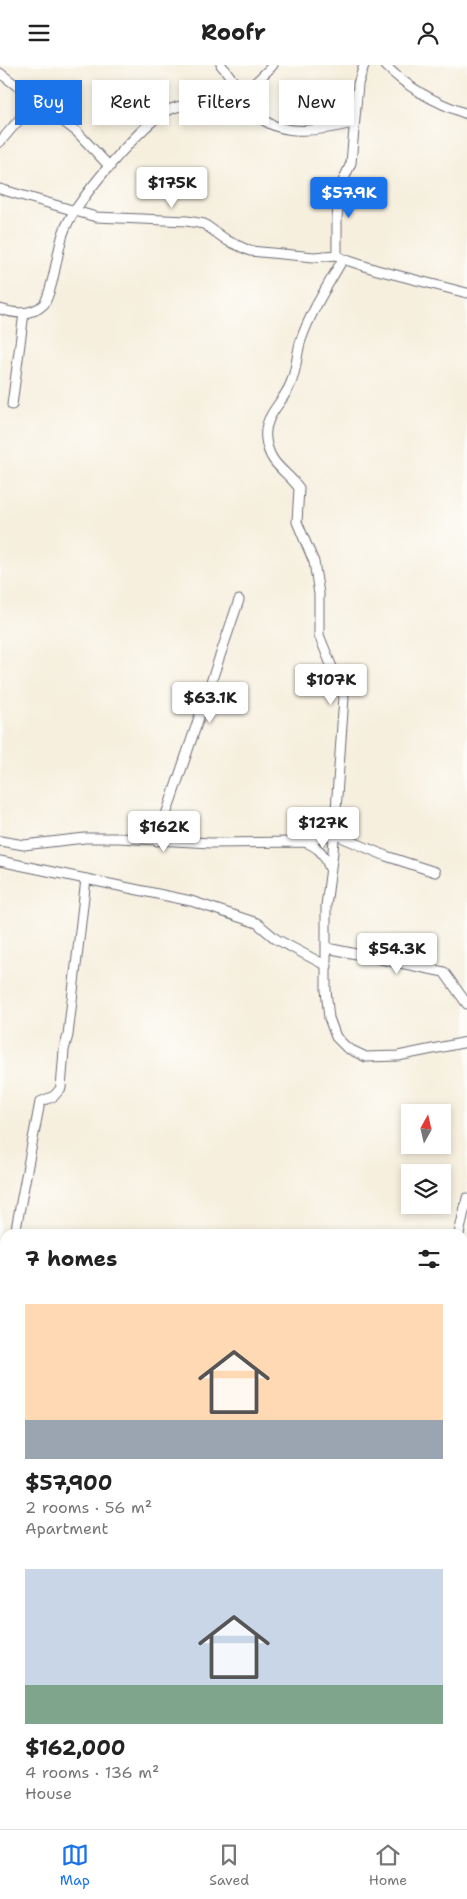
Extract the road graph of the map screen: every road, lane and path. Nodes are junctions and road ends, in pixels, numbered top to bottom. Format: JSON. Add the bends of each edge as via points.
{"nodes":[{"id":1,"x":221,"y":65,"type":"edge"},
{"id":2,"x":274,"y":65,"type":"edge"},
{"id":3,"x":364,"y":65,"type":"edge"},
{"id":4,"x":385,"y":65,"type":"edge"},
{"id":5,"x":0,"y":73,"type":"edge"},
{"id":6,"x":234,"y":80,"type":"edge"},
{"id":7,"x":259,"y":80,"type":"edge"},
{"id":8,"x":15,"y":85,"type":"edge"},
{"id":9,"x":179,"y":108,"type":"edge"},
{"id":10,"x":467,"y":114,"type":"edge"},
{"id":11,"x":354,"y":115,"type":"edge"},
{"id":12,"x":15,"y":124,"type":"edge"},
{"id":13,"x":269,"y":124,"type":"edge"},
{"id":14,"x":68,"y":125,"type":"edge"},
{"id":15,"x":344,"y":125,"type":"edge"},
{"id":16,"x":353,"y":125,"type":"edge"},
{"id":17,"x":0,"y":142,"type":"edge"},
{"id":18,"x":110,"y":167,"type":"junction"},
{"id":19,"x":0,"y":189,"type":"edge"},
{"id":20,"x":73,"y":211,"type":"junction"},
{"id":21,"x":340,"y":257,"type":"junction"},
{"id":22,"x":467,"y":293,"type":"edge"},
{"id":23,"x":0,"y":309,"type":"edge"},
{"id":24,"x":24,"y":313,"type":"junction"},
{"id":25,"x":12,"y":405,"type":"dead end"},
{"id":26,"x":240,"y":600,"type":"dead end"},
{"id":27,"x":334,"y":834,"type":"junction"},
{"id":28,"x":0,"y":841,"type":"edge"},
{"id":29,"x":157,"y":841,"type":"junction"},
{"id":30,"x":304,"y":842,"type":"junction"},
{"id":31,"x":0,"y":861,"type":"edge"},
{"id":32,"x":330,"y":869,"type":"junction"},
{"id":33,"x":435,"y":872,"type":"dead end"},
{"id":34,"x":86,"y":879,"type":"junction"},
{"id":35,"x":326,"y":949,"type":"junction"},
{"id":36,"x":327,"y":966,"type":"junction"},
{"id":37,"x":467,"y":1004,"type":"edge"},
{"id":38,"x":467,"y":1042,"type":"edge"},
{"id":39,"x":467,"y":1199,"type":"edge"},
{"id":40,"x":16,"y":1229,"type":"edge"},
{"id":41,"x":460,"y":1229,"type":"edge"}],
"edges":[{"from":1,"to":6,"type":"street"},
{"from":2,"to":7,"type":"street"},
{"from":3,"to":11,"type":"street"},
{"from":4,"to":10,"type":"street","via":[[429,99]]},
{"from":5,"to":8,"type":"street"},
{"from":9,"to":18,"type":"street","via":[[165,112],[138,132]]},
{"from":12,"to":17,"type":"street"},
{"from":13,"to":15,"type":"street","via":[[294,130],[322,130]]},
{"from":14,"to":18,"type":"street"},
{"from":16,"to":21,"type":"street","via":[[351,163],[339,197]]},
{"from":18,"to":20,"type":"street"},
{"from":19,"to":20,"type":"street"},
{"from":20,"to":21,"type":"street","via":[[96,217],[187,221],[204,225],[250,251]]},
{"from":20,"to":24,"type":"street","via":[[63,232],[47,299],[39,309]]},
{"from":21,"to":22,"type":"street"},
{"from":21,"to":27,"type":"street","via":[[314,308],[290,385],[266,426],[270,456],[299,488],[297,522],[314,562],[319,594],[319,635],[344,697]]},
{"from":23,"to":24,"type":"street"},
{"from":24,"to":25,"type":"street"},
{"from":26,"to":29,"type":"street"},
{"from":27,"to":30,"type":"street"},
{"from":27,"to":32,"type":"street"},
{"from":27,"to":33,"type":"street"},
{"from":28,"to":29,"type":"street","via":[[24,845],[85,838]]},
{"from":29,"to":30,"type":"street"},
{"from":30,"to":32,"type":"street","via":[[323,852]]},
{"from":31,"to":34,"type":"street"},
{"from":32,"to":35,"type":"street"},
{"from":34,"to":36,"type":"street","via":[[191,901],[257,923],[276,939]]},
{"from":34,"to":40,"type":"street","via":[[61,1088],[54,1096],[40,1102]]},
{"from":35,"to":36,"type":"street"},
{"from":35,"to":37,"type":"street","via":[[444,973]]},
{"from":36,"to":38,"type":"street","via":[[329,1018],[336,1037],[347,1048],[366,1057],[398,1056]]},
{"from":39,"to":41,"type":"street"}]}
